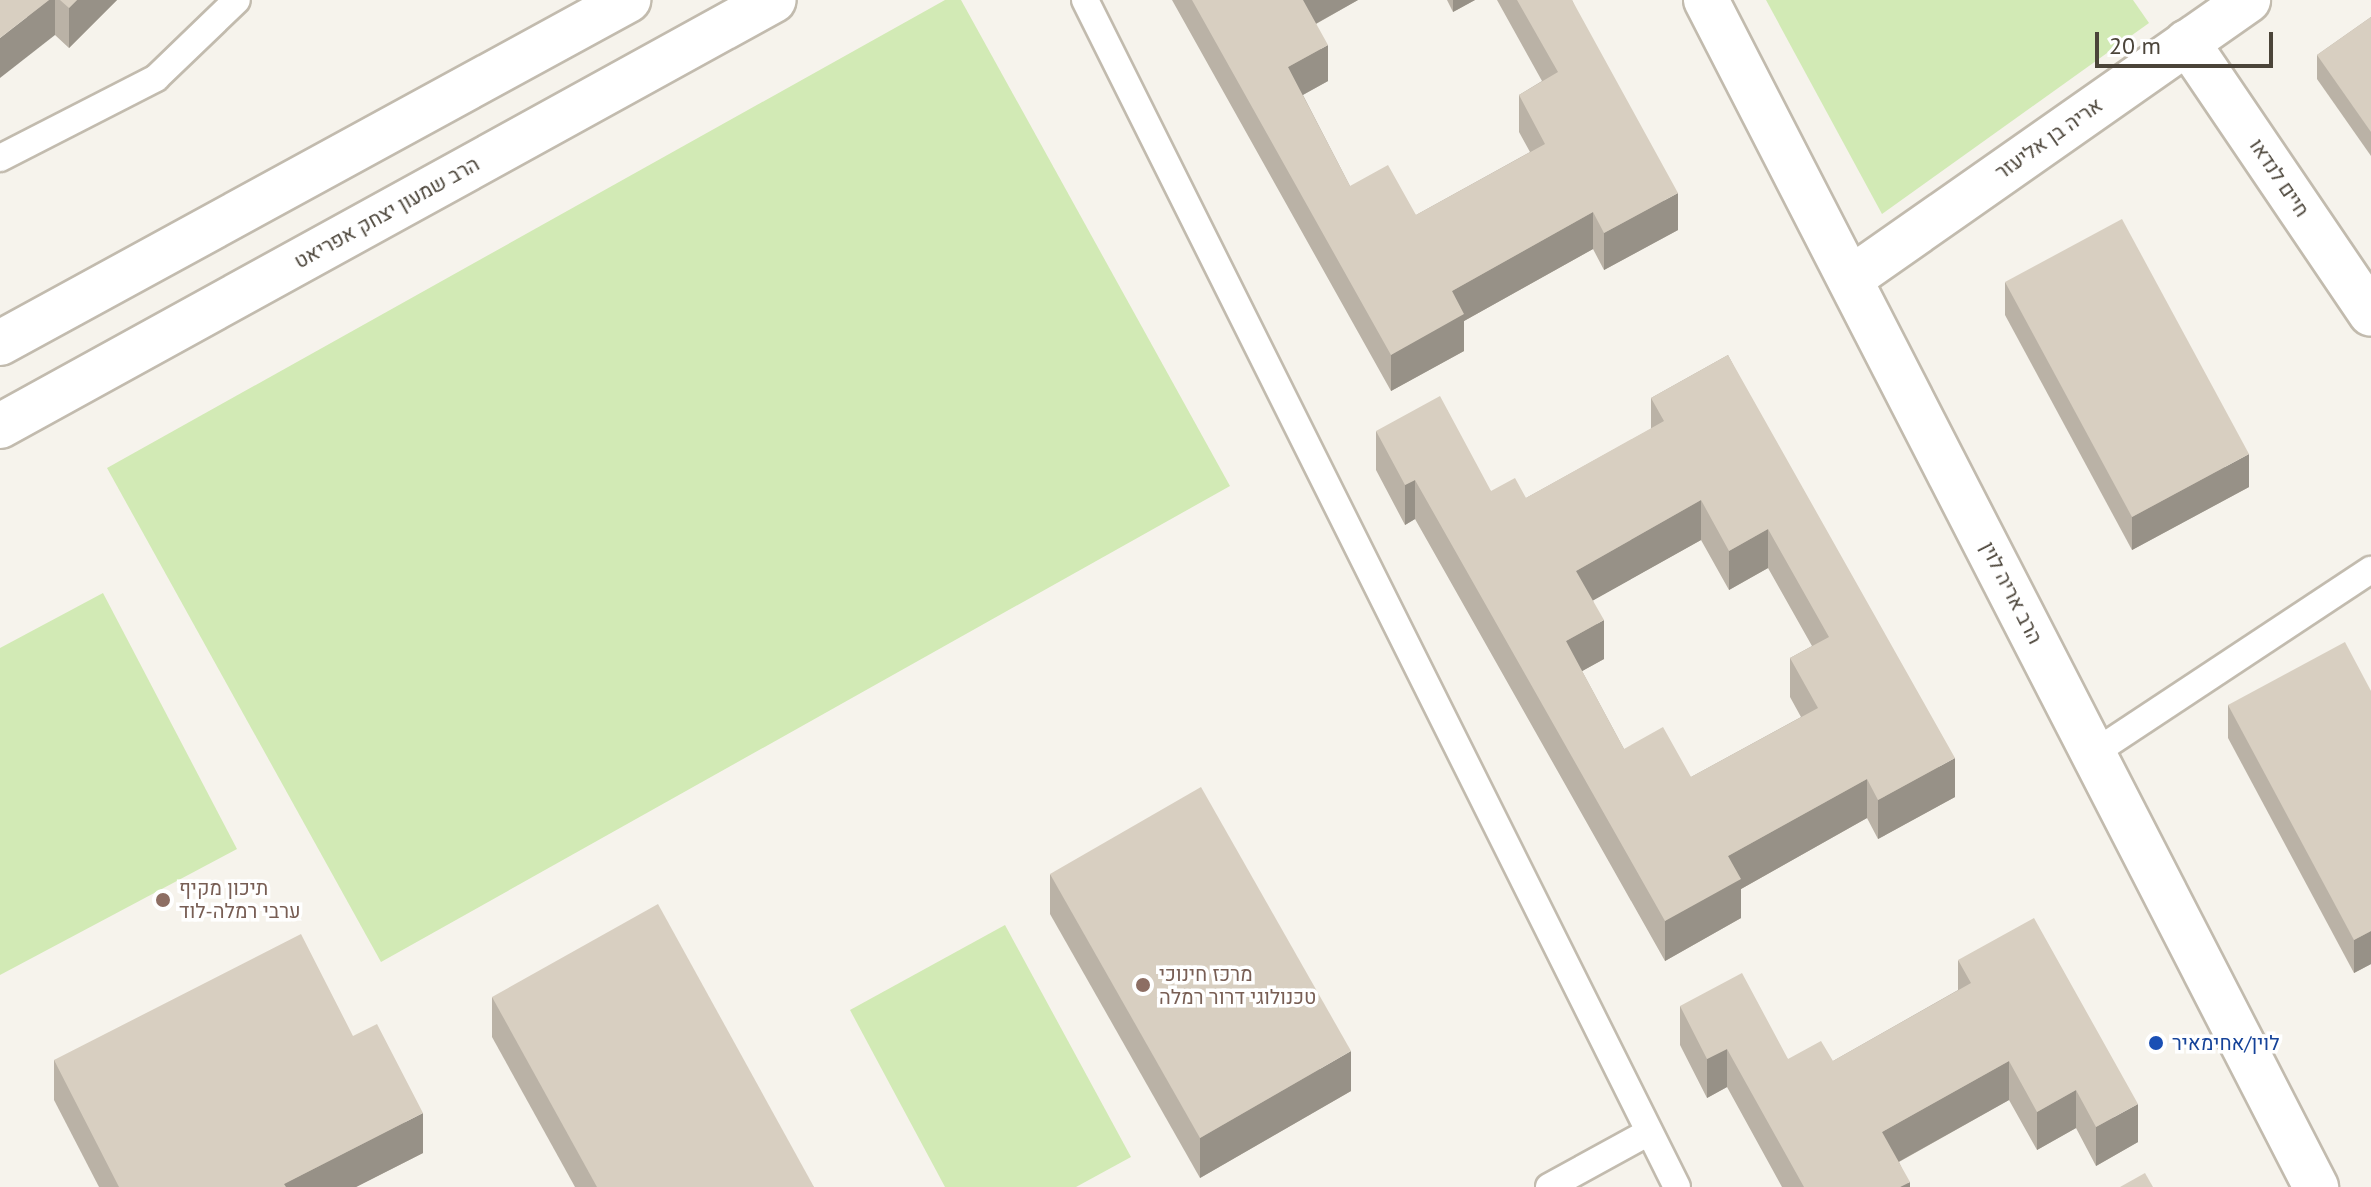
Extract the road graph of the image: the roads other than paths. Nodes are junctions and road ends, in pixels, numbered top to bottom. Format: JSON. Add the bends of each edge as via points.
{"nodes":[{"id":1,"x":237,"y":0,"type":"edge"},
{"id":2,"x":628,"y":0,"type":"edge"},
{"id":3,"x":774,"y":0,"type":"edge"},
{"id":4,"x":1085,"y":0,"type":"edge"},
{"id":5,"x":1706,"y":0,"type":"edge"},
{"id":6,"x":2248,"y":0,"type":"edge"},
{"id":7,"x":2187,"y":42,"type":"junction"},
{"id":8,"x":0,"y":158,"type":"edge"},
{"id":9,"x":1850,"y":279,"type":"junction"},
{"id":10,"x":2371,"y":314,"type":"edge"},
{"id":11,"x":0,"y":343,"type":"edge"},
{"id":12,"x":0,"y":426,"type":"edge"},
{"id":13,"x":2368,"y":578,"type":"edge"},
{"id":14,"x":2094,"y":753,"type":"junction"},
{"id":15,"x":1649,"y":1132,"type":"junction"},
{"id":16,"x":1549,"y":1187,"type":"edge"},
{"id":17,"x":1677,"y":1187,"type":"edge"},
{"id":18,"x":2316,"y":1187,"type":"edge"}],
"edges":[{"from":1,"to":8,"type":"lane","via":[[156,78]]},
{"from":2,"to":11,"type":"street"},
{"from":3,"to":12,"type":"street","name":"הרב שמעון יצחק אפריאט"},
{"from":4,"to":15,"type":"lane"},
{"from":5,"to":9,"type":"street","name":"הרב אריה לוין"},
{"from":6,"to":7,"type":"street","name":"אריה בן אליעזר"},
{"from":7,"to":9,"type":"street","name":"אריה בן אליעזר"},
{"from":7,"to":10,"type":"street","name":"חיים לנדאו"},
{"from":9,"to":14,"type":"street","name":"הרב אריה לוין"},
{"from":13,"to":14,"type":"lane"},
{"from":14,"to":18,"type":"street","name":"הרב אריה לוין"},
{"from":15,"to":16,"type":"lane"},
{"from":15,"to":17,"type":"lane"}]}
